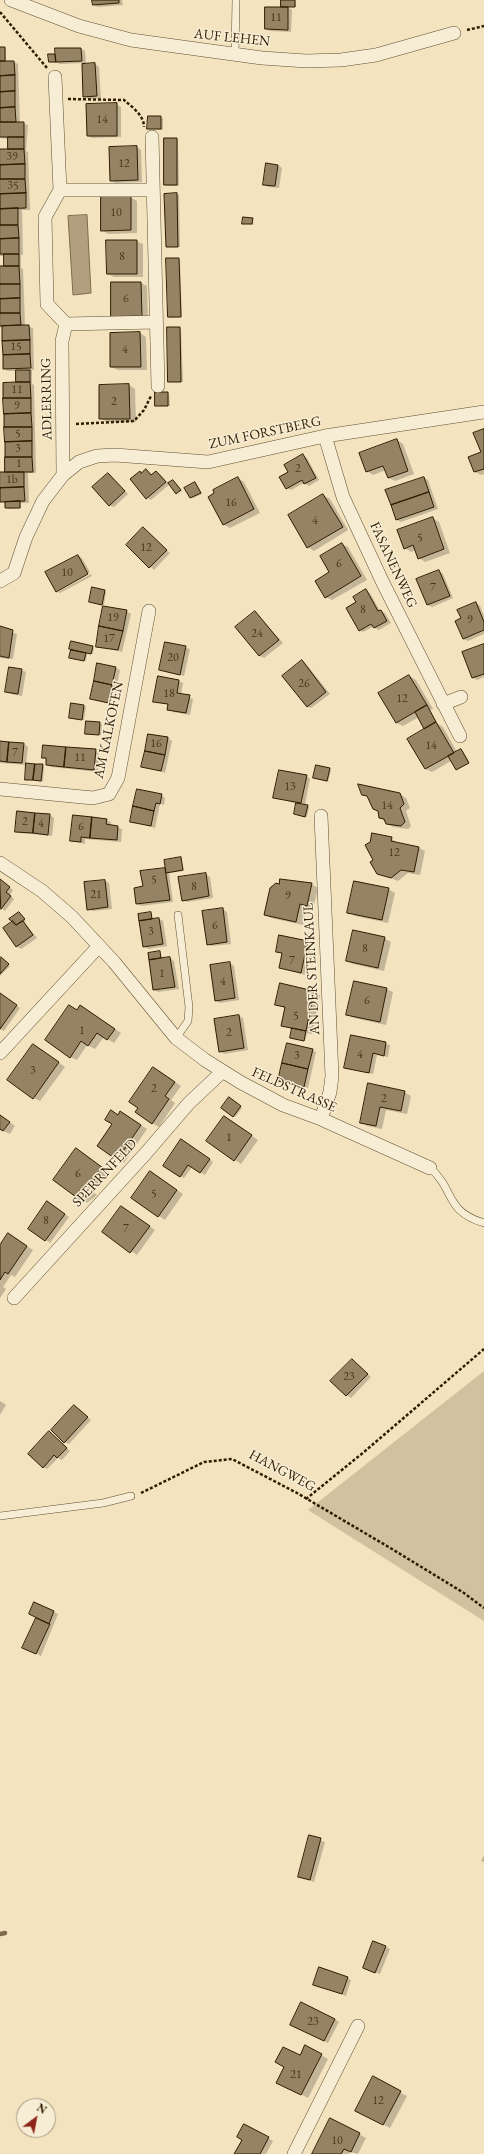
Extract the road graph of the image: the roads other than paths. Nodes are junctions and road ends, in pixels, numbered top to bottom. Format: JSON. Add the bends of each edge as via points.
{"nodes":[{"id":1,"x":11,"y":0,"type":"edge"},
{"id":2,"x":236,"y":0,"type":"edge"},
{"id":3,"x":454,"y":33,"type":"road end"},
{"id":4,"x":235,"y":54,"type":"junction"},
{"id":5,"x":55,"y":77,"type":"road end"},
{"id":6,"x":152,"y":137,"type":"road end"},
{"id":7,"x":60,"y":190,"type":"junction"},
{"id":8,"x":153,"y":190,"type":"junction"},
{"id":9,"x":156,"y":322,"type":"junction"},
{"id":10,"x":66,"y":324,"type":"junction"},
{"id":11,"x":158,"y":386,"type":"road end"},
{"id":12,"x":484,"y":412,"type":"edge"},
{"id":13,"x":325,"y":436,"type":"junction"},
{"id":14,"x":63,"y":474,"type":"junction"},
{"id":15,"x":0,"y":581,"type":"edge"},
{"id":16,"x":149,"y":611,"type":"dead end"},
{"id":17,"x":461,"y":697,"type":"dead end"},
{"id":18,"x":444,"y":704,"type":"junction"},
{"id":19,"x":460,"y":736,"type":"dead end"},
{"id":20,"x":0,"y":789,"type":"edge"},
{"id":21,"x":321,"y":816,"type":"dead end"},
{"id":22,"x":0,"y":862,"type":"edge"},
{"id":23,"x":178,"y":915,"type":"dead end"},
{"id":24,"x":99,"y":946,"type":"junction"},
{"id":25,"x":176,"y":1038,"type":"junction"},
{"id":26,"x":0,"y":1053,"type":"edge"},
{"id":27,"x":222,"y":1072,"type":"junction"},
{"id":28,"x":321,"y":1119,"type":"junction"},
{"id":29,"x":430,"y":1168,"type":"joint"},
{"id":30,"x":484,"y":1223,"type":"edge"},
{"id":31,"x":14,"y":1298,"type":"dead end"},
{"id":32,"x":131,"y":1496,"type":"road end"},
{"id":33,"x":0,"y":1516,"type":"edge"},
{"id":34,"x":358,"y":2026,"type":"dead end"},
{"id":35,"x":294,"y":2154,"type":"edge"}],
"edges":[{"from":1,"to":4,"type":"street","name":"AUF LEHEN","via":[[79,26],[131,40],[203,52]]},
{"from":2,"to":4,"type":"lane"},
{"from":3,"to":4,"type":"street","name":"AUF LEHEN","via":[[376,55],[341,60],[299,60]]},
{"from":5,"to":7,"type":"street"},
{"from":6,"to":8,"type":"street"},
{"from":7,"to":8,"type":"street"},
{"from":7,"to":10,"type":"street","via":[[45,217],[47,304]]},
{"from":8,"to":9,"type":"street"},
{"from":9,"to":10,"type":"street"},
{"from":9,"to":11,"type":"street"},
{"from":10,"to":14,"type":"street","name":"ADLERRING","via":[[62,341]]},
{"from":12,"to":13,"type":"street","name":"ZUM FORSTBERG"},
{"from":13,"to":14,"type":"street","name":"ZUM FORSTBERG","via":[[208,462],[97,456],[79,462]]},
{"from":13,"to":18,"type":"street","name":"FASANENWEG","via":[[344,497],[383,583]]},
{"from":14,"to":15,"type":"street","name":"ZUM FORSTBERG","via":[[43,501],[26,537],[14,573]]},
{"from":16,"to":20,"type":"street","name":"AM KALKOFEN","via":[[118,778],[109,794],[93,798]]},
{"from":17,"to":18,"type":"street"},
{"from":18,"to":19,"type":"street","name":"FASANENWEG"},
{"from":21,"to":28,"type":"street","name":"AN DER STEINKAUL","via":[[332,1048],[330,1092]]},
{"from":22,"to":24,"type":"street","name":"FELDSTRASSE","via":[[57,903]]},
{"from":23,"to":25,"type":"lane","via":[[189,1007],[188,1021]]},
{"from":24,"to":25,"type":"street","name":"FELDSTRASSE"},
{"from":24,"to":26,"type":"street"},
{"from":25,"to":27,"type":"street","name":"FELDSTRASSE"},
{"from":27,"to":28,"type":"street","name":"FELDSTRASSE","via":[[283,1105]]},
{"from":27,"to":31,"type":"street","name":"SPERRNFELD","via":[[189,1103],[146,1154]]},
{"from":28,"to":29,"type":"street","name":"FELDSTRASSE"},
{"from":29,"to":30,"type":"lane","name":"FELDSTRASSE","via":[[438,1174],[456,1208]]},
{"from":32,"to":33,"type":"lane","via":[[103,1503]]},
{"from":34,"to":35,"type":"street"}]}
